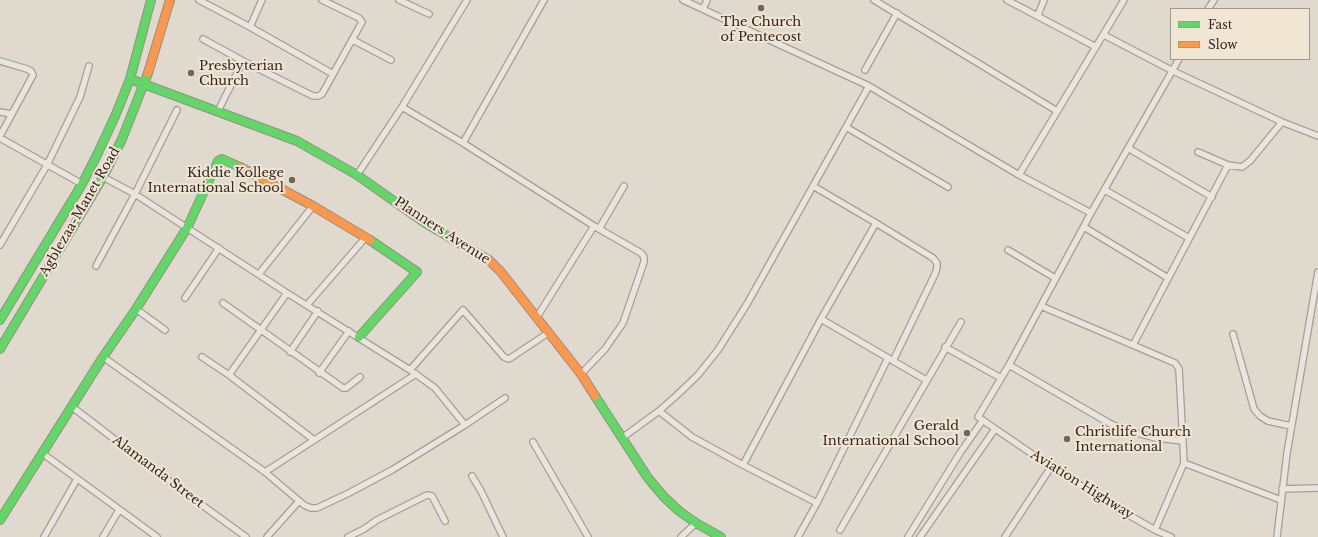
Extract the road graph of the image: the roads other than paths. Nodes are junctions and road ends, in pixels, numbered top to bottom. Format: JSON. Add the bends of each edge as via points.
{"nodes":[{"id":1,"x":151,"y":0,"type":"edge"},
{"id":2,"x":170,"y":0,"type":"edge"},
{"id":3,"x":199,"y":0,"type":"edge"},
{"id":4,"x":262,"y":0,"type":"edge"},
{"id":5,"x":322,"y":0,"type":"edge"},
{"id":6,"x":399,"y":0,"type":"edge"},
{"id":7,"x":467,"y":0,"type":"edge"},
{"id":8,"x":544,"y":0,"type":"edge"},
{"id":9,"x":683,"y":0,"type":"edge"},
{"id":10,"x":707,"y":0,"type":"edge"},
{"id":11,"x":874,"y":0,"type":"edge"},
{"id":12,"x":1008,"y":0,"type":"edge"},
{"id":13,"x":1044,"y":0,"type":"edge"},
{"id":14,"x":1124,"y":0,"type":"edge"},
{"id":15,"x":703,"y":9,"type":"junction"},
{"id":16,"x":897,"y":13,"type":"junction"},
{"id":17,"x":429,"y":14,"type":"dead end"},
{"id":18,"x":1038,"y":15,"type":"junction"},
{"id":19,"x":250,"y":27,"type":"junction"},
{"id":20,"x":1104,"y":35,"type":"junction"},
{"id":21,"x":203,"y":39,"type":"dead end"},
{"id":22,"x":353,"y":40,"type":"junction"},
{"id":23,"x":1096,"y":47,"type":"junction"},
{"id":24,"x":391,"y":60,"type":"dead end"},
{"id":25,"x":1178,"y":60,"type":"edge"},
{"id":26,"x":0,"y":61,"type":"edge"},
{"id":27,"x":244,"y":61,"type":"junction"},
{"id":28,"x":89,"y":66,"type":"dead end"},
{"id":29,"x":865,"y":70,"type":"dead end"},
{"id":30,"x":1173,"y":71,"type":"junction"},
{"id":31,"x":333,"y":74,"type":"junction"},
{"id":32,"x":130,"y":79,"type":"junction"},
{"id":33,"x":144,"y":84,"type":"junction"},
{"id":34,"x":869,"y":86,"type":"junction"},
{"id":35,"x":402,"y":107,"type":"junction"},
{"id":36,"x":177,"y":110,"type":"dead end"},
{"id":37,"x":218,"y":111,"type":"junction"},
{"id":38,"x":1057,"y":111,"type":"junction"},
{"id":39,"x":0,"y":112,"type":"edge"},
{"id":40,"x":11,"y":114,"type":"junction"},
{"id":41,"x":1282,"y":122,"type":"junction"},
{"id":42,"x":846,"y":127,"type":"junction"},
{"id":43,"x":1318,"y":136,"type":"edge"},
{"id":44,"x":0,"y":137,"type":"edge"},
{"id":45,"x":463,"y":143,"type":"junction"},
{"id":46,"x":1128,"y":148,"type":"junction"},
{"id":47,"x":1198,"y":152,"type":"dead end"},
{"id":48,"x":47,"y":165,"type":"junction"},
{"id":49,"x":1228,"y":165,"type":"junction"},
{"id":50,"x":357,"y":175,"type":"junction"},
{"id":51,"x":1019,"y":175,"type":"junction"},
{"id":52,"x":103,"y":177,"type":"junction"},
{"id":53,"x":82,"y":184,"type":"junction"},
{"id":54,"x":624,"y":186,"type":"dead end"},
{"id":55,"x":813,"y":186,"type":"junction"},
{"id":56,"x":948,"y":187,"type":"dead end"},
{"id":57,"x":1105,"y":190,"type":"junction"},
{"id":58,"x":135,"y":194,"type":"junction"},
{"id":59,"x":1212,"y":197,"type":"junction"},
{"id":60,"x":313,"y":206,"type":"junction"},
{"id":61,"x":1092,"y":213,"type":"junction"},
{"id":62,"x":876,"y":222,"type":"junction"},
{"id":63,"x":596,"y":227,"type":"junction"},
{"id":64,"x":1084,"y":227,"type":"junction"},
{"id":65,"x":187,"y":228,"type":"junction"},
{"id":66,"x":366,"y":237,"type":"junction"},
{"id":67,"x":1189,"y":238,"type":"junction"},
{"id":68,"x":0,"y":245,"type":"edge"},
{"id":69,"x":219,"y":248,"type":"junction"},
{"id":70,"x":1008,"y":250,"type":"dead end"},
{"id":71,"x":96,"y":266,"type":"dead end"},
{"id":72,"x":1318,"y":272,"type":"edge"},
{"id":73,"x":259,"y":274,"type":"junction"},
{"id":74,"x":1055,"y":278,"type":"junction"},
{"id":75,"x":1168,"y":278,"type":"junction"},
{"id":76,"x":287,"y":293,"type":"junction"},
{"id":77,"x":185,"y":298,"type":"dead end"},
{"id":78,"x":224,"y":303,"type":"dead end"},
{"id":79,"x":307,"y":305,"type":"junction"},
{"id":80,"x":1041,"y":306,"type":"junction"},
{"id":81,"x":136,"y":309,"type":"junction"},
{"id":82,"x":318,"y":311,"type":"junction"},
{"id":83,"x":537,"y":317,"type":"junction"},
{"id":84,"x":821,"y":319,"type":"junction"},
{"id":85,"x":0,"y":320,"type":"edge"},
{"id":86,"x":960,"y":322,"type":"dead end"},
{"id":87,"x":165,"y":330,"type":"dead end"},
{"id":88,"x":260,"y":330,"type":"junction"},
{"id":89,"x":349,"y":331,"type":"junction"},
{"id":90,"x":548,"y":332,"type":"junction"},
{"id":91,"x":1233,"y":334,"type":"dead end"},
{"id":92,"x":359,"y":337,"type":"junction"},
{"id":93,"x":1133,"y":345,"type":"junction"},
{"id":94,"x":945,"y":347,"type":"junction"},
{"id":95,"x":0,"y":349,"type":"edge"},
{"id":96,"x":290,"y":352,"type":"junction"},
{"id":97,"x":103,"y":357,"type":"junction"},
{"id":98,"x":202,"y":357,"type":"dead end"},
{"id":99,"x":891,"y":360,"type":"junction"},
{"id":100,"x":1008,"y":365,"type":"junction"},
{"id":101,"x":410,"y":370,"type":"junction"},
{"id":102,"x":319,"y":373,"type":"junction"},
{"id":103,"x":416,"y":374,"type":"junction"},
{"id":104,"x":580,"y":374,"type":"junction"},
{"id":105,"x":229,"y":375,"type":"junction"},
{"id":106,"x":360,"y":377,"type":"dead end"},
{"id":107,"x":1001,"y":378,"type":"junction"},
{"id":108,"x":926,"y":380,"type":"junction"},
{"id":109,"x":505,"y":398,"type":"dead end"},
{"id":110,"x":71,"y":406,"type":"junction"},
{"id":111,"x":659,"y":411,"type":"junction"},
{"id":112,"x":980,"y":419,"type":"junction"},
{"id":113,"x":465,"y":425,"type":"junction"},
{"id":114,"x":1291,"y":426,"type":"junction"},
{"id":115,"x":995,"y":429,"type":"junction"},
{"id":116,"x":622,"y":438,"type":"junction"},
{"id":117,"x":314,"y":440,"type":"junction"},
{"id":118,"x":1183,"y":441,"type":"junction"},
{"id":119,"x":533,"y":442,"type":"dead end"},
{"id":120,"x":42,"y":453,"type":"junction"},
{"id":121,"x":1184,"y":463,"type":"junction"},
{"id":122,"x":743,"y":465,"type":"junction"},
{"id":123,"x":1051,"y":467,"type":"junction"},
{"id":124,"x":265,"y":472,"type":"junction"},
{"id":125,"x":472,"y":476,"type":"dead end"},
{"id":126,"x":77,"y":479,"type":"junction"},
{"id":127,"x":1318,"y":488,"type":"edge"},
{"id":128,"x":1282,"y":489,"type":"junction"},
{"id":129,"x":1280,"y":500,"type":"junction"},
{"id":130,"x":298,"y":502,"type":"junction"},
{"id":131,"x":817,"y":503,"type":"junction"},
{"id":132,"x":119,"y":510,"type":"junction"},
{"id":133,"x":0,"y":520,"type":"edge"},
{"id":134,"x":445,"y":521,"type":"dead end"},
{"id":135,"x":696,"y":523,"type":"junction"},
{"id":136,"x":840,"y":530,"type":"dead end"},
{"id":137,"x":1155,"y":530,"type":"junction"},
{"id":138,"x":44,"y":537,"type":"edge"},
{"id":139,"x":103,"y":537,"type":"edge"},
{"id":140,"x":157,"y":537,"type":"edge"},
{"id":141,"x":246,"y":537,"type":"edge"},
{"id":142,"x":267,"y":537,"type":"edge"},
{"id":143,"x":348,"y":537,"type":"edge"},
{"id":144,"x":503,"y":537,"type":"edge"},
{"id":145,"x":588,"y":537,"type":"edge"},
{"id":146,"x":681,"y":537,"type":"edge"},
{"id":147,"x":721,"y":537,"type":"edge"},
{"id":148,"x":798,"y":537,"type":"edge"},
{"id":149,"x":908,"y":537,"type":"edge"},
{"id":150,"x":920,"y":537,"type":"edge"},
{"id":151,"x":1005,"y":537,"type":"edge"},
{"id":152,"x":1171,"y":537,"type":"edge"},
{"id":153,"x":1276,"y":537,"type":"edge"}],
"edges":[{"from":1,"to":32,"type":"street","name":"Agblezaa-Manet Road"},
{"from":2,"to":33,"type":"street","name":"Agblezaa-Manet Road"},
{"from":3,"to":19,"type":"street"},
{"from":4,"to":19,"type":"street"},
{"from":5,"to":22,"type":"street","via":[[359,18],[362,22]]},
{"from":6,"to":17,"type":"street"},
{"from":7,"to":35,"type":"street"},
{"from":8,"to":45,"type":"street"},
{"from":9,"to":15,"type":"street"},
{"from":10,"to":15,"type":"street"},
{"from":11,"to":16,"type":"street"},
{"from":12,"to":18,"type":"street"},
{"from":13,"to":18,"type":"street"},
{"from":14,"to":20,"type":"street"},
{"from":15,"to":34,"type":"street"},
{"from":16,"to":29,"type":"street"},
{"from":16,"to":38,"type":"street"},
{"from":18,"to":23,"type":"street"},
{"from":19,"to":31,"type":"street"},
{"from":20,"to":23,"type":"street"},
{"from":20,"to":30,"type":"street"},
{"from":21,"to":27,"type":"street"},
{"from":22,"to":24,"type":"street"},
{"from":22,"to":31,"type":"street"},
{"from":23,"to":38,"type":"street"},
{"from":25,"to":30,"type":"street"},
{"from":26,"to":40,"type":"street","via":[[32,71],[33,76]]},
{"from":27,"to":31,"type":"street","via":[[313,96],[322,94]]},
{"from":27,"to":37,"type":"street"},
{"from":28,"to":48,"type":"street","via":[[80,97]]},
{"from":30,"to":41,"type":"street"},
{"from":30,"to":46,"type":"street"},
{"from":32,"to":33,"type":"street","name":"Planners Avenue"},
{"from":32,"to":53,"type":"street","name":"Agblezaa-Manet Road","via":[[109,131]]},
{"from":33,"to":37,"type":"street","name":"Planners Avenue"},
{"from":33,"to":52,"type":"street","name":"Agblezaa-Manet Road","via":[[122,139]]},
{"from":34,"to":42,"type":"street"},
{"from":34,"to":51,"type":"street"},
{"from":35,"to":45,"type":"street"},
{"from":35,"to":50,"type":"street"},
{"from":36,"to":58,"type":"street"},
{"from":37,"to":50,"type":"street","name":"Planners Avenue","via":[[297,141]]},
{"from":38,"to":51,"type":"street"},
{"from":39,"to":40,"type":"street"},
{"from":40,"to":44,"type":"street"},
{"from":41,"to":43,"type":"street"},
{"from":41,"to":49,"type":"street","via":[[1250,161],[1242,167]]},
{"from":42,"to":55,"type":"street"},
{"from":42,"to":56,"type":"street"},
{"from":44,"to":48,"type":"street"},
{"from":45,"to":63,"type":"street"},
{"from":46,"to":57,"type":"street"},
{"from":46,"to":59,"type":"street"},
{"from":47,"to":49,"type":"street"},
{"from":48,"to":53,"type":"street"},
{"from":48,"to":68,"type":"street"},
{"from":49,"to":59,"type":"street"},
{"from":50,"to":83,"type":"street","name":"Planners Avenue","via":[[425,223],[489,260]]},
{"from":51,"to":61,"type":"street"},
{"from":52,"to":58,"type":"street"},
{"from":52,"to":95,"type":"street","name":"Agblezaa-Manet Road"},
{"from":53,"to":85,"type":"street","name":"Agblezaa-Manet Road"},
{"from":54,"to":63,"type":"street"},
{"from":55,"to":62,"type":"street"},
{"from":55,"to":111,"type":"street","via":[[747,304],[718,350],[698,375]]},
{"from":57,"to":61,"type":"street"},
{"from":57,"to":67,"type":"street"},
{"from":58,"to":65,"type":"street"},
{"from":58,"to":71,"type":"street"},
{"from":59,"to":67,"type":"street"},
{"from":60,"to":65,"type":"street","via":[[222,159],[215,166]]},
{"from":60,"to":66,"type":"street"},
{"from":60,"to":73,"type":"street"},
{"from":61,"to":64,"type":"street"},
{"from":62,"to":84,"type":"street"},
{"from":62,"to":99,"type":"street","via":[[937,263],[935,274]]},
{"from":63,"to":83,"type":"street"},
{"from":63,"to":104,"type":"street","via":[[641,253],[644,262],[623,323],[605,349]]},
{"from":64,"to":74,"type":"street"},
{"from":64,"to":75,"type":"street"},
{"from":65,"to":69,"type":"street"},
{"from":65,"to":81,"type":"street"},
{"from":66,"to":79,"type":"street"},
{"from":66,"to":92,"type":"street","via":[[416,272]]},
{"from":67,"to":75,"type":"street"},
{"from":69,"to":73,"type":"street"},
{"from":69,"to":77,"type":"street"},
{"from":70,"to":74,"type":"street"},
{"from":72,"to":114,"type":"street"},
{"from":73,"to":76,"type":"street"},
{"from":74,"to":80,"type":"street"},
{"from":75,"to":93,"type":"street"},
{"from":76,"to":79,"type":"street"},
{"from":76,"to":88,"type":"street"},
{"from":78,"to":88,"type":"street"},
{"from":79,"to":82,"type":"street"},
{"from":80,"to":93,"type":"street"},
{"from":80,"to":100,"type":"street"},
{"from":81,"to":87,"type":"street"},
{"from":81,"to":97,"type":"street"},
{"from":82,"to":89,"type":"street"},
{"from":82,"to":96,"type":"street"},
{"from":83,"to":90,"type":"street","name":"Planners Avenue"},
{"from":84,"to":99,"type":"street"},
{"from":84,"to":122,"type":"street"},
{"from":86,"to":94,"type":"street"},
{"from":88,"to":96,"type":"street"},
{"from":88,"to":105,"type":"street"},
{"from":89,"to":92,"type":"street"},
{"from":89,"to":102,"type":"street"},
{"from":90,"to":101,"type":"street","via":[[509,359],[504,357],[463,310]]},
{"from":90,"to":104,"type":"street","name":"Planners Avenue"},
{"from":91,"to":114,"type":"street","via":[[1254,409],[1268,421]]},
{"from":92,"to":101,"type":"street"},
{"from":93,"to":118,"type":"street","via":[[1178,366]]},
{"from":94,"to":107,"type":"street"},
{"from":94,"to":108,"type":"street"},
{"from":96,"to":102,"type":"street"},
{"from":97,"to":110,"type":"street"},
{"from":97,"to":124,"type":"street"},
{"from":98,"to":105,"type":"street"},
{"from":99,"to":108,"type":"street"},
{"from":99,"to":131,"type":"street"},
{"from":100,"to":107,"type":"street"},
{"from":100,"to":118,"type":"street","via":[[1109,424],[1156,438]]},
{"from":101,"to":103,"type":"street"},
{"from":102,"to":106,"type":"street","via":[[344,389]]},
{"from":103,"to":113,"type":"street","via":[[435,388]]},
{"from":103,"to":117,"type":"street"},
{"from":104,"to":116,"type":"street","name":"Planners Avenue"},
{"from":105,"to":117,"type":"street"},
{"from":107,"to":112,"type":"street"},
{"from":108,"to":136,"type":"street"},
{"from":109,"to":113,"type":"street"},
{"from":110,"to":120,"type":"street"},
{"from":110,"to":141,"type":"street","name":"Alamanda Street"},
{"from":111,"to":116,"type":"street"},
{"from":111,"to":122,"type":"street","via":[[692,437]]},
{"from":112,"to":115,"type":"street","name":"Aviation Highway"},
{"from":112,"to":149,"type":"street"},
{"from":113,"to":130,"type":"street","via":[[392,470],[317,508],[307,507]]},
{"from":114,"to":128,"type":"street"},
{"from":115,"to":123,"type":"street","name":"Aviation Highway"},
{"from":115,"to":150,"type":"street"},
{"from":116,"to":135,"type":"street","name":"Planners Avenue","via":[[648,478],[664,496]]},
{"from":117,"to":124,"type":"street"},
{"from":118,"to":121,"type":"street"},
{"from":119,"to":145,"type":"street"},
{"from":120,"to":126,"type":"street"},
{"from":120,"to":133,"type":"street"},
{"from":121,"to":129,"type":"street"},
{"from":121,"to":137,"type":"street"},
{"from":122,"to":131,"type":"street"},
{"from":123,"to":137,"type":"street","name":"Aviation Highway"},
{"from":123,"to":151,"type":"street"},
{"from":124,"to":130,"type":"street"},
{"from":125,"to":144,"type":"street"},
{"from":126,"to":132,"type":"street"},
{"from":126,"to":138,"type":"street"},
{"from":127,"to":128,"type":"street"},
{"from":128,"to":129,"type":"street"},
{"from":129,"to":153,"type":"street"},
{"from":130,"to":142,"type":"street"},
{"from":131,"to":148,"type":"street"},
{"from":132,"to":139,"type":"street"},
{"from":132,"to":140,"type":"street"},
{"from":134,"to":143,"type":"street","via":[[432,496],[427,495]]},
{"from":135,"to":146,"type":"street"},
{"from":135,"to":147,"type":"street","name":"Planners Avenue"},
{"from":137,"to":152,"type":"street","name":"Aviation Highway"}]}
